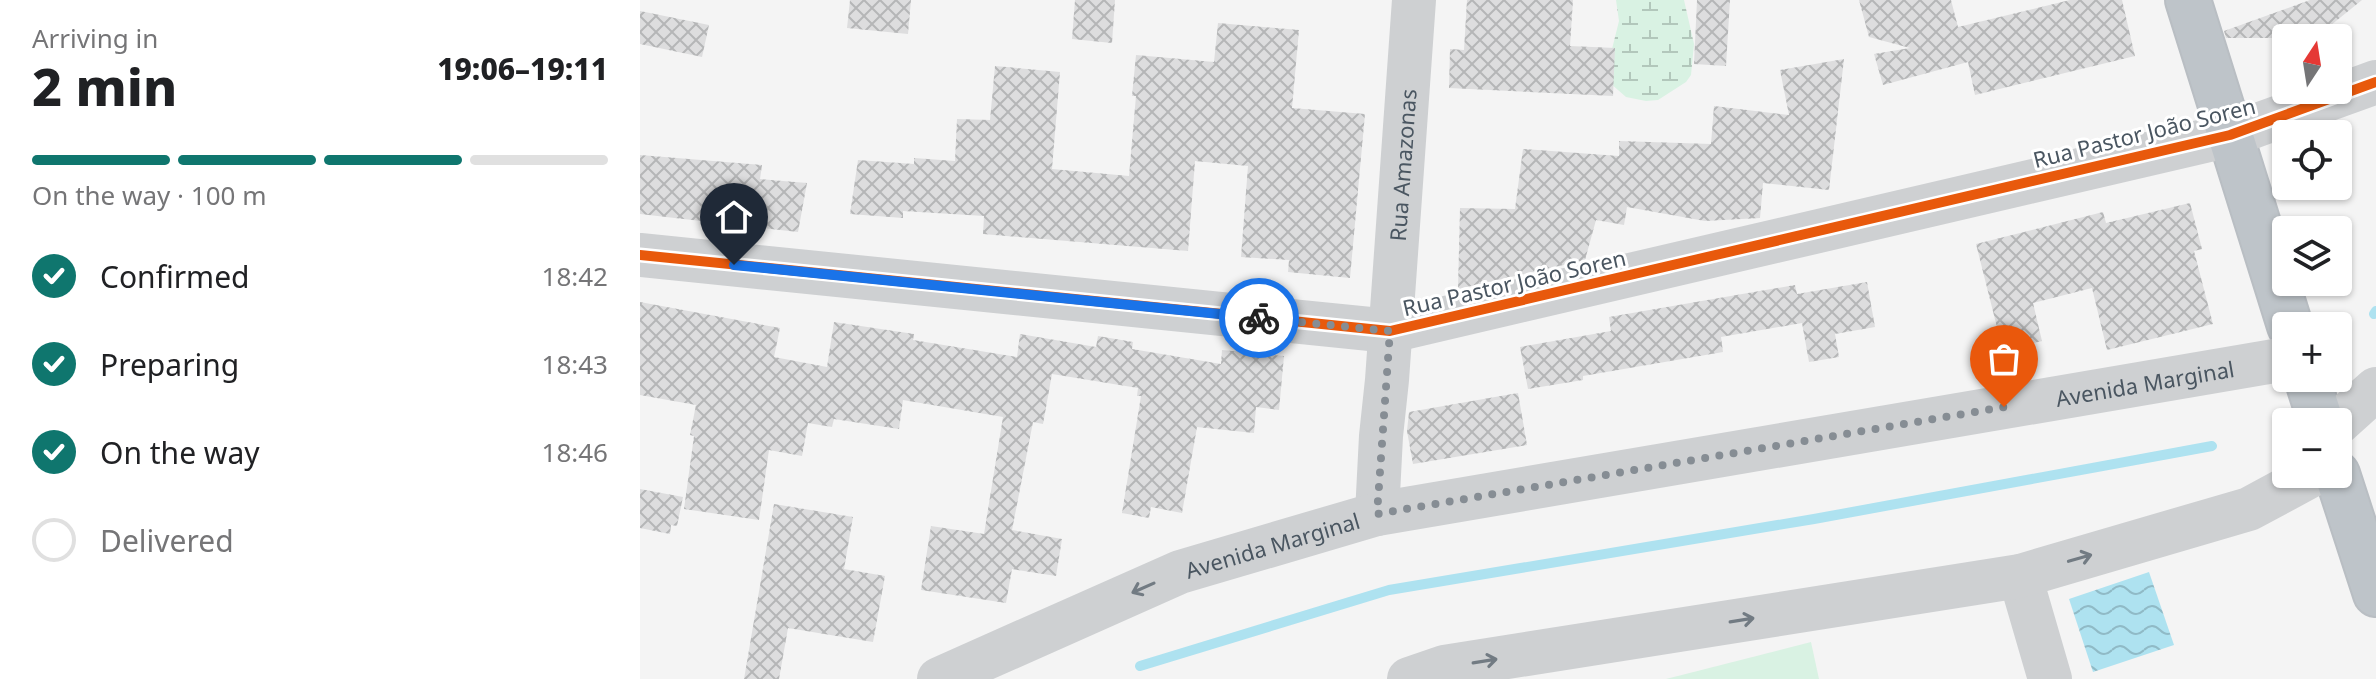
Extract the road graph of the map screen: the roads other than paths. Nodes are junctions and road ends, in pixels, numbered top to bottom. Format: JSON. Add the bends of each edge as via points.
{"nodes":[{"id":1,"x":1414,"y":0,"type":"edge"},
{"id":2,"x":2188,"y":0,"type":"edge"},
{"id":3,"x":2376,"y":82,"type":"edge"},
{"id":4,"x":2230,"y":135,"type":"junction"},
{"id":5,"x":640,"y":255,"type":"edge"},
{"id":6,"x":2286,"y":312,"type":"edge"},
{"id":7,"x":1390,"y":331,"type":"junction"},
{"id":8,"x":2272,"y":361,"type":"edge"},
{"id":9,"x":2376,"y":389,"type":"edge"},
{"id":10,"x":2352,"y":410,"type":"edge"},
{"id":11,"x":2288,"y":488,"type":"edge"},
{"id":12,"x":2342,"y":488,"type":"edge"},
{"id":13,"x":1377,"y":514,"type":"junction"},
{"id":14,"x":2020,"y":576,"type":"junction"},
{"id":15,"x":2376,"y":594,"type":"edge"},
{"id":16,"x":939,"y":679,"type":"edge"},
{"id":17,"x":1409,"y":679,"type":"edge"},
{"id":18,"x":2050,"y":679,"type":"edge"}],
"edges":[{"from":1,"to":7,"type":"street","name":"Rua Amazonas"},
{"from":2,"to":4,"type":"highway"},
{"from":3,"to":4,"type":"street","name":"Rua Pastor João Soren"},
{"from":4,"to":6,"type":"highway"},
{"from":4,"to":7,"type":"street","name":"Rua Pastor João Soren"},
{"from":5,"to":7,"type":"street","name":"Rua Pastor João Soren"},
{"from":7,"to":13,"type":"street","name":"Rua Amazonas"},
{"from":8,"to":13,"type":"street","name":"Avenida Marginal"},
{"from":9,"to":10,"type":"street"},
{"from":14,"to":11,"type":"street","one_way":true,"via":[[2249,509]]},
{"from":12,"to":15,"type":"highway"},
{"from":13,"to":16,"type":"street","name":"Avenida Marginal","one_way":true,"via":[[1180,572]]},
{"from":17,"to":14,"type":"street","one_way":true,"via":[[1444,667]]},
{"from":14,"to":18,"type":"street"}]}
